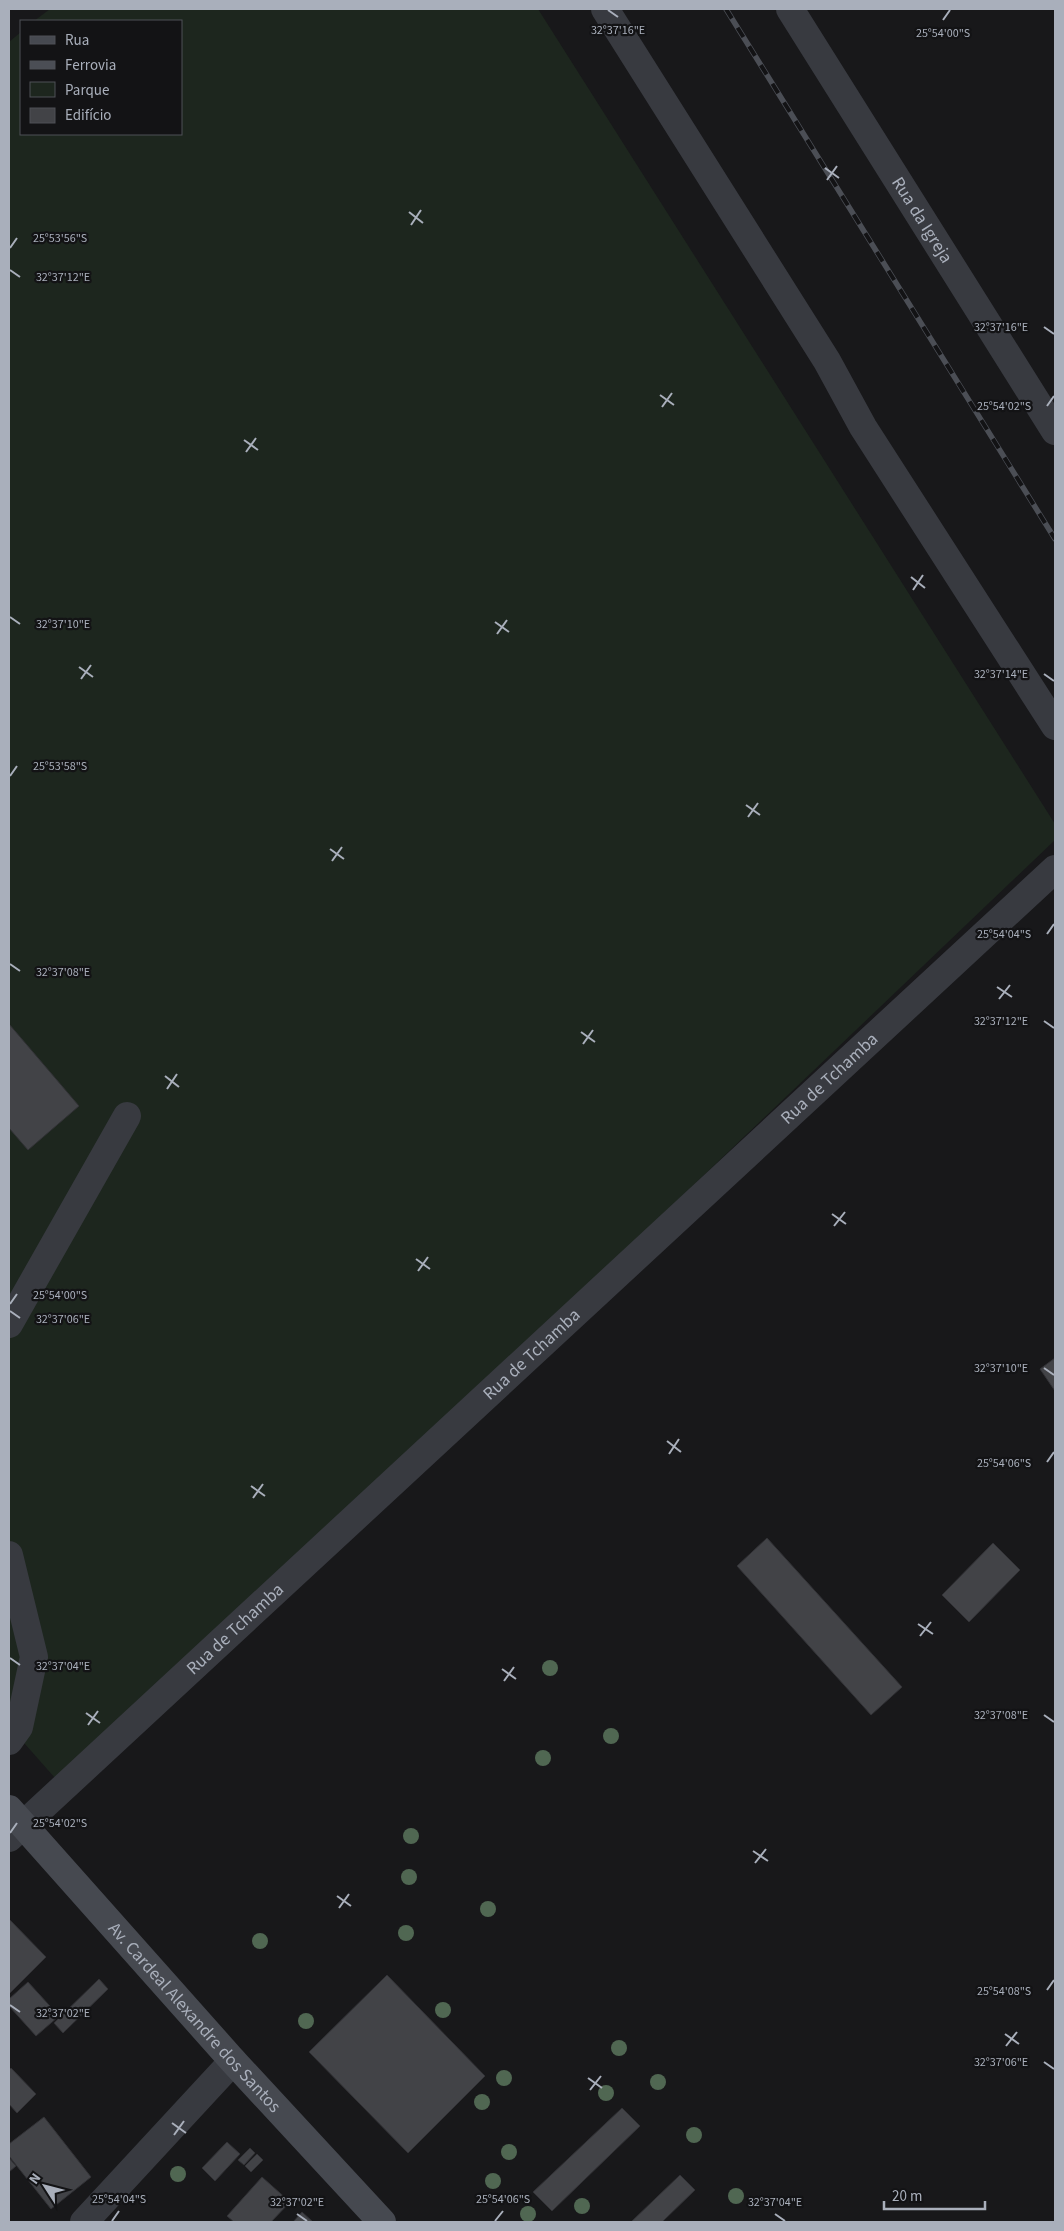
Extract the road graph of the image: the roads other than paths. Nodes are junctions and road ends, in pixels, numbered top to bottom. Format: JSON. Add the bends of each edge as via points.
{"nodes":[{"id":1,"x":605,"y":9,"type":"edge"},
{"id":2,"x":790,"y":9,"type":"edge"},
{"id":3,"x":1055,"y":430,"type":"edge"},
{"id":4,"x":1055,"y":726,"type":"edge"},
{"id":5,"x":1055,"y":869,"type":"edge"},
{"id":6,"x":127,"y":1116,"type":"dead end"},
{"id":7,"x":9,"y":1324,"type":"edge"},
{"id":8,"x":9,"y":1554,"type":"edge"},
{"id":9,"x":9,"y":1741,"type":"edge"},
{"id":10,"x":13,"y":1824,"type":"edge"},
{"id":11,"x":233,"y":2061,"type":"junction"},
{"id":12,"x":84,"y":2222,"type":"edge"},
{"id":13,"x":382,"y":2222,"type":"edge"}],
"edges":[{"from":1,"to":4,"type":"street","via":[[827,361],[863,427]]},
{"from":2,"to":3,"type":"street","name":"Rua da Igreja"},
{"from":5,"to":10,"type":"street","name":"Rua de Tchamba"},
{"from":6,"to":7,"type":"street"},
{"from":8,"to":9,"type":"street","via":[[34,1656],[19,1727]]},
{"from":10,"to":11,"type":"main road","name":"Av. Cardeal Alexandre dos Santos"},
{"from":11,"to":12,"type":"street"},
{"from":11,"to":13,"type":"main road","name":"Av. Cardeal Alexandre dos Santos"}]}
